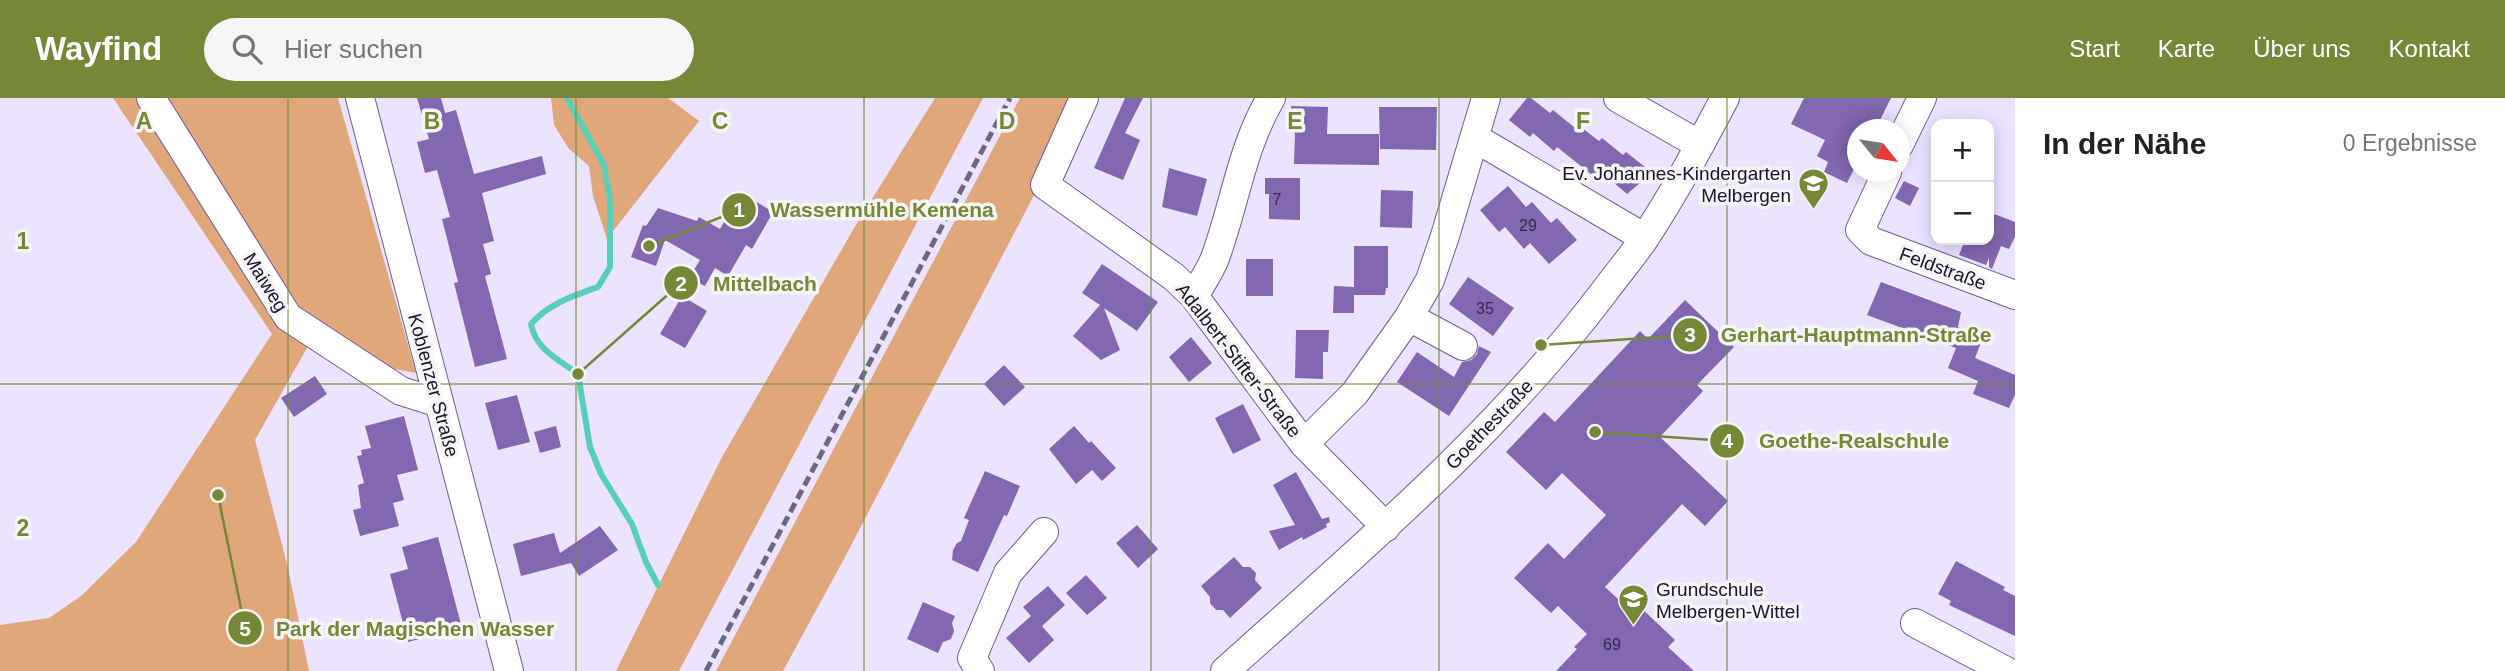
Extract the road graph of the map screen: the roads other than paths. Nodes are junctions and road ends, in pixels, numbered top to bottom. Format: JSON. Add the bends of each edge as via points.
{"nodes":[{"id":1,"x":151,"y":98,"type":"edge"},
{"id":2,"x":360,"y":98,"type":"edge"},
{"id":3,"x":1084,"y":98,"type":"edge"},
{"id":4,"x":1271,"y":98,"type":"edge"},
{"id":5,"x":1486,"y":98,"type":"edge"},
{"id":6,"x":1618,"y":98,"type":"edge"},
{"id":7,"x":1725,"y":98,"type":"edge"},
{"id":8,"x":1922,"y":98,"type":"edge"},
{"id":9,"x":1910,"y":123,"type":"edge"},
{"id":10,"x":1475,"y":138,"type":"junction"},
{"id":11,"x":1700,"y":145,"type":"junction"},
{"id":12,"x":1882,"y":182,"type":"edge"},
{"id":13,"x":1645,"y":237,"type":"junction"},
{"id":14,"x":2015,"y":295,"type":"edge"},
{"id":15,"x":1194,"y":296,"type":"junction"},
{"id":16,"x":1409,"y":317,"type":"junction"},
{"id":17,"x":1462,"y":346,"type":"dead end"},
{"id":18,"x":439,"y":404,"type":"junction"},
{"id":19,"x":1304,"y":444,"type":"junction"},
{"id":20,"x":1386,"y":527,"type":"junction"},
{"id":21,"x":1044,"y":532,"type":"dead end"},
{"id":22,"x":1915,"y":623,"type":"dead end"},
{"id":23,"x":509,"y":671,"type":"edge"},
{"id":24,"x":980,"y":671,"type":"edge"},
{"id":25,"x":1225,"y":671,"type":"edge"},
{"id":26,"x":2006,"y":671,"type":"edge"}],
"edges":[{"from":1,"to":18,"type":"street","name":"Maiweg","via":[[288,317],[401,391]]},
{"from":2,"to":18,"type":"street","name":"Koblenzer Straße"},
{"from":3,"to":15,"type":"street","name":"Adalbert-Stifter-Straße","via":[[1045,184]]},
{"from":4,"to":15,"type":"street","via":[[1241,167],[1215,260]]},
{"from":5,"to":10,"type":"street"},
{"from":6,"to":11,"type":"street"},
{"from":7,"to":11,"type":"street","name":"Goethestraße"},
{"from":8,"to":9,"type":"street"},
{"from":10,"to":13,"type":"street"},
{"from":10,"to":16,"type":"street","via":[[1430,280]]},
{"from":11,"to":13,"type":"street","name":"Goethestraße"},
{"from":12,"to":14,"type":"street","name":"Feldstraße","via":[[1860,230],[1871,241]]},
{"from":13,"to":20,"type":"street","name":"Goethestraße","via":[[1581,323],[1509,406]]},
{"from":15,"to":19,"type":"street","name":"Adalbert-Stifter-Straße"},
{"from":16,"to":17,"type":"street"},
{"from":16,"to":19,"type":"street","via":[[1355,393]]},
{"from":18,"to":23,"type":"street","name":"Koblenzer Straße"},
{"from":19,"to":20,"type":"street","name":"Adalbert-Stifter-Straße"},
{"from":20,"to":25,"type":"street","name":"Goethestraße"},
{"from":21,"to":24,"type":"street","via":[[1008,573],[972,658]]},
{"from":22,"to":26,"type":"street"}]}
